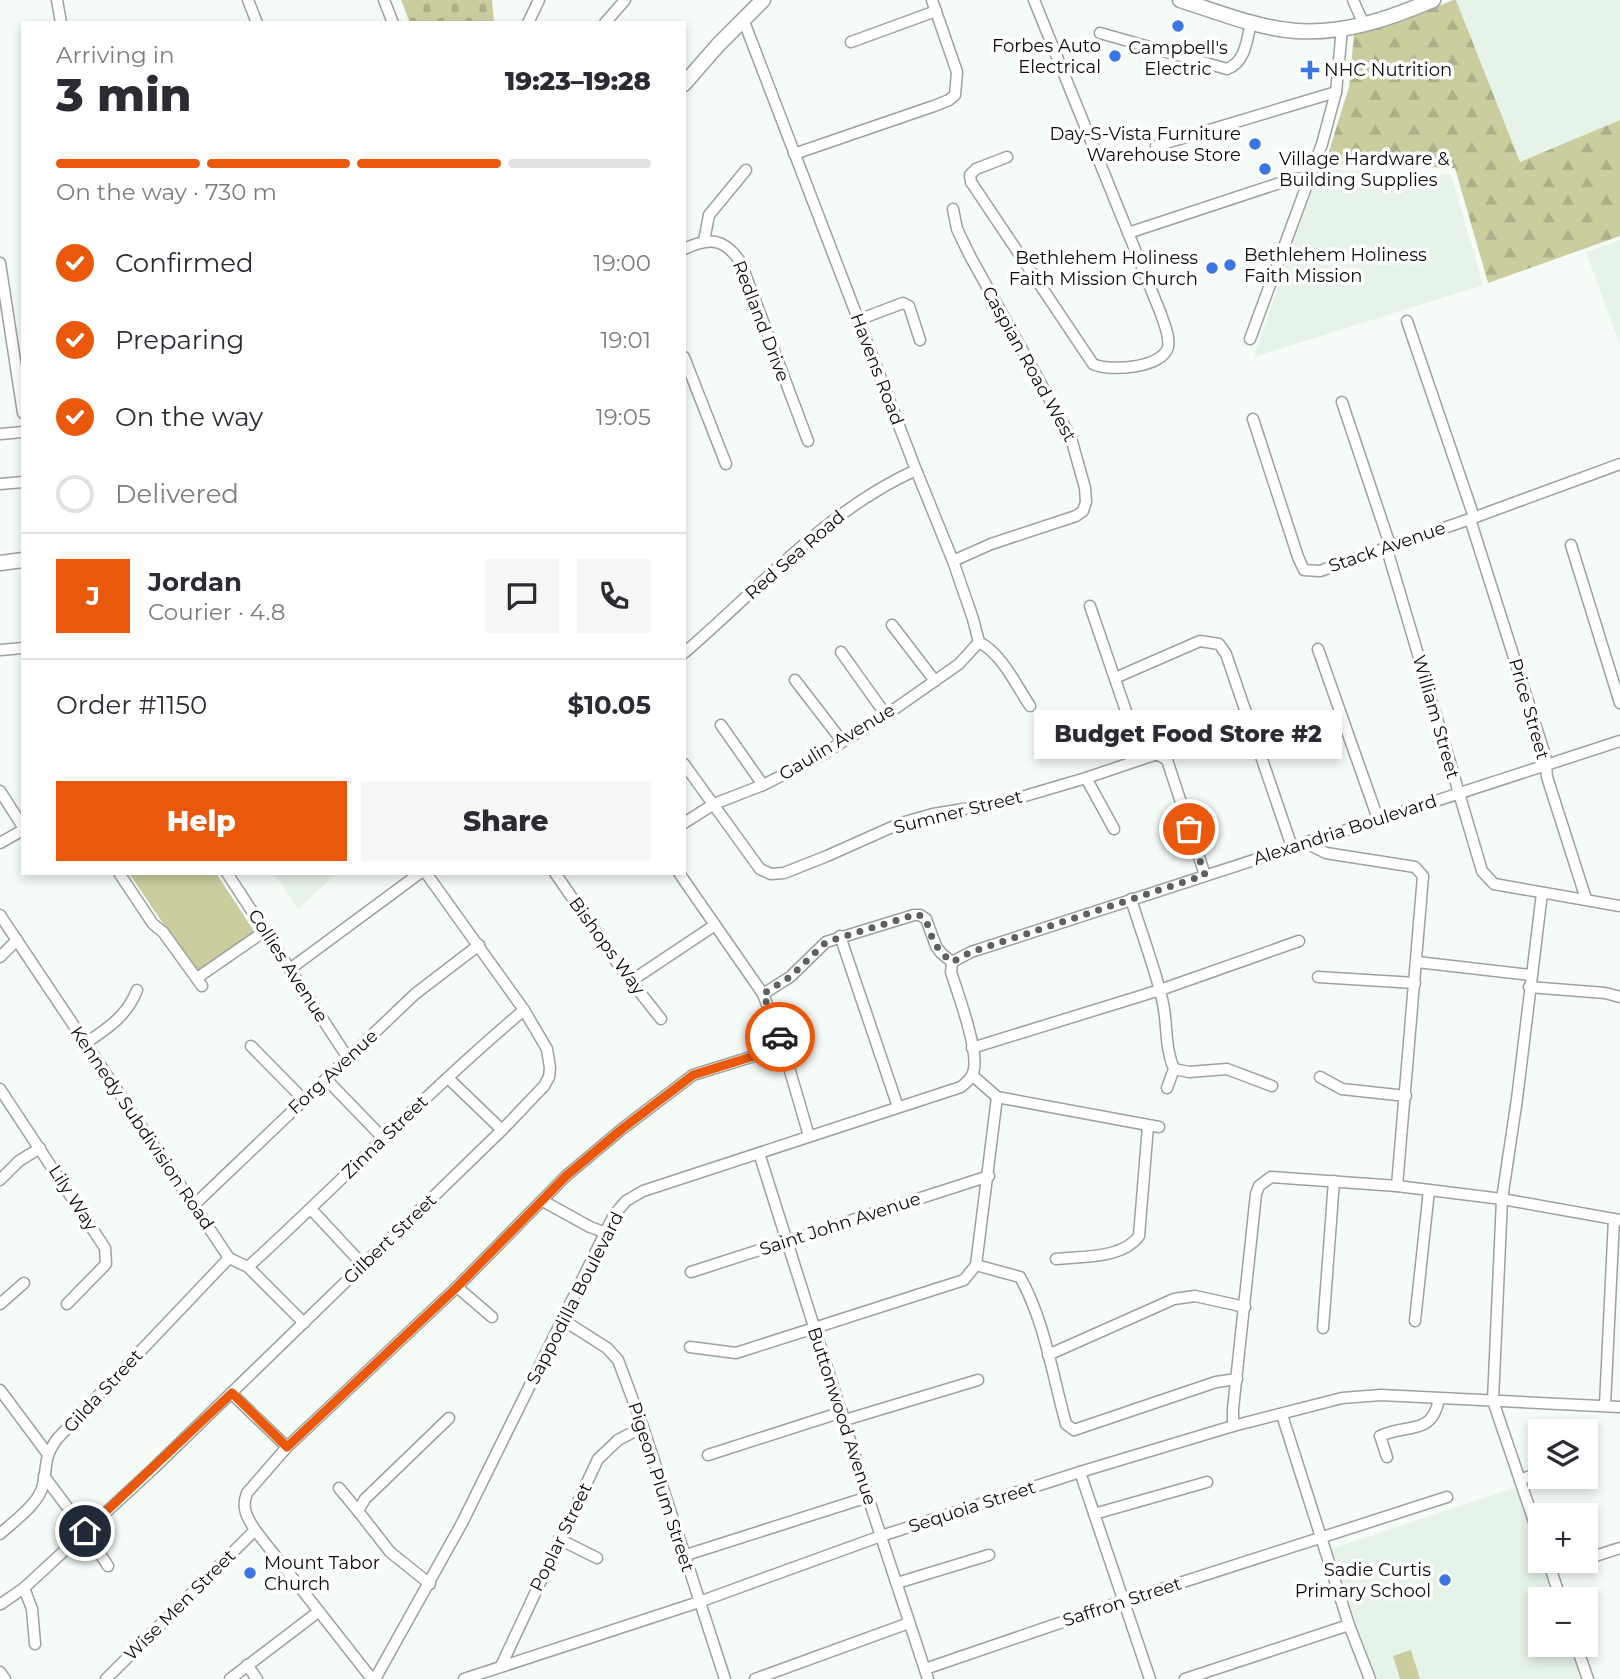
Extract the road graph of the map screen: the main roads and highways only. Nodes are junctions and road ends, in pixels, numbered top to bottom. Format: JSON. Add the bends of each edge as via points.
{"nodes":[{"id":1,"x":763,"y":0,"type":"edge"},
{"id":2,"x":1180,"y":0,"type":"edge"},
{"id":3,"x":1433,"y":0,"type":"edge"},
{"id":4,"x":686,"y":83,"type":"edge"},
{"id":5,"x":21,"y":560,"type":"edge"},
{"id":6,"x":0,"y":563,"type":"edge"}],
"edges":[{"from":1,"to":4,"type":"main road"},
{"from":2,"to":3,"type":"main road","via":[[1295,31],[1364,25]]},
{"from":5,"to":6,"type":"main road"}]}
